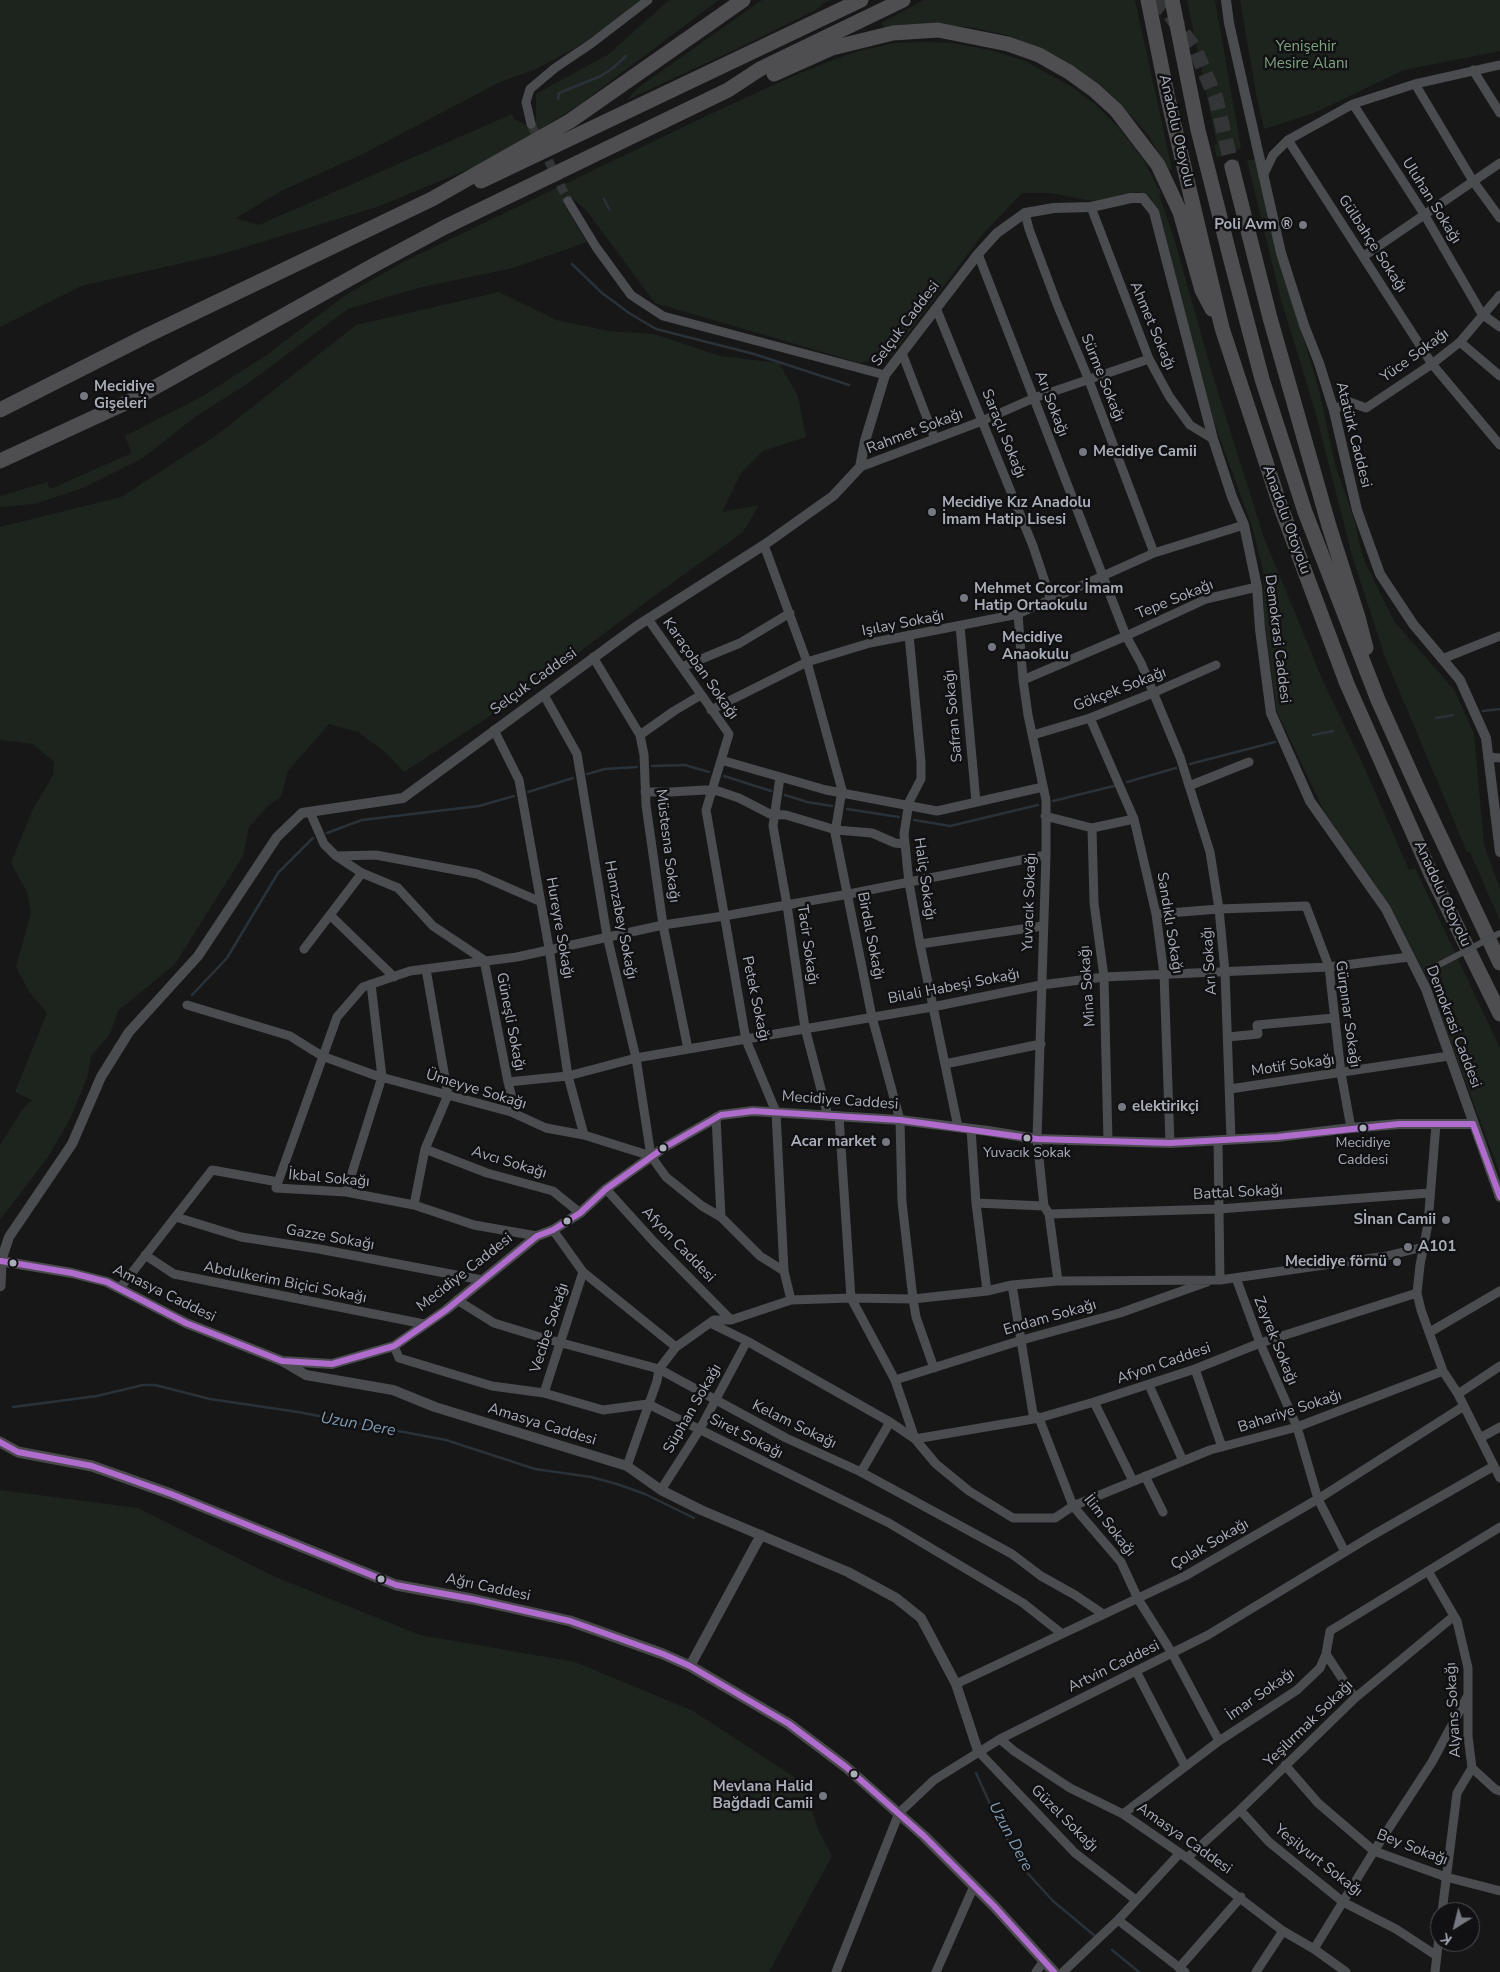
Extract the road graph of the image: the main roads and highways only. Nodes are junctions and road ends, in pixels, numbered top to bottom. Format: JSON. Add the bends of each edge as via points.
{"nodes":[{"id":1,"x":743,"y":0,"type":"edge"},
{"id":2,"x":861,"y":0,"type":"edge"},
{"id":3,"x":903,"y":0,"type":"edge"},
{"id":4,"x":1148,"y":0,"type":"edge"},
{"id":5,"x":1172,"y":0,"type":"edge"},
{"id":6,"x":728,"y":90,"type":"junction"},
{"id":7,"x":1232,"y":167,"type":"tunnel mouth"},
{"id":8,"x":432,"y":199,"type":"junction"},
{"id":9,"x":1222,"y":328,"type":"junction"},
{"id":10,"x":0,"y":410,"type":"edge"},
{"id":11,"x":0,"y":460,"type":"edge"},
{"id":12,"x":1378,"y":700,"type":"junction"},
{"id":13,"x":1500,"y":962,"type":"edge"},
{"id":14,"x":1500,"y":1014,"type":"edge"},
{"id":15,"x":0,"y":1261,"type":"edge"},
{"id":16,"x":0,"y":1286,"type":"edge"},
{"id":17,"x":0,"y":1442,"type":"edge"},
{"id":18,"x":5,"y":1450,"type":"edge"},
{"id":19,"x":1054,"y":1972,"type":"edge"}],
"edges":[{"from":1,"to":8,"type":"highway","via":[[570,121]]},
{"from":2,"to":8,"type":"highway","via":[[472,186]]},
{"from":3,"to":6,"type":"highway","via":[[760,69]]},
{"from":4,"to":9,"type":"highway","name":"Anadolu Otoyolu"},
{"from":5,"to":12,"type":"highway","name":"Anadolu Otoyolu","via":[[1198,130],[1262,378],[1305,512]]},
{"from":6,"to":9,"type":"highway","via":[[765,78],[832,48],[893,34],[938,30],[1008,44],[1039,55],[1069,72],[1116,110],[1158,165],[1180,212],[1202,290]]},
{"from":6,"to":11,"type":"highway","via":[[419,241],[134,399]]},
{"from":7,"to":12,"type":"highway","via":[[1270,318],[1358,617]]},
{"from":8,"to":10,"type":"highway"},
{"from":9,"to":14,"type":"highway","name":"Anadolu Otoyolu","via":[[1280,505],[1347,684],[1432,876]]},
{"from":12,"to":13,"type":"highway","name":"Anadolu Otoyolu"},
{"from":15,"to":16,"type":"main road"},
{"from":17,"to":18,"type":"main road","name":"Ağrı Caddesi"},
{"from":18,"to":19,"type":"main road","name":"Ağrı Caddesi","via":[[92,1466],[163,1491],[396,1585],[570,1621],[690,1666],[789,1724],[846,1767],[974,1886]]}]}
